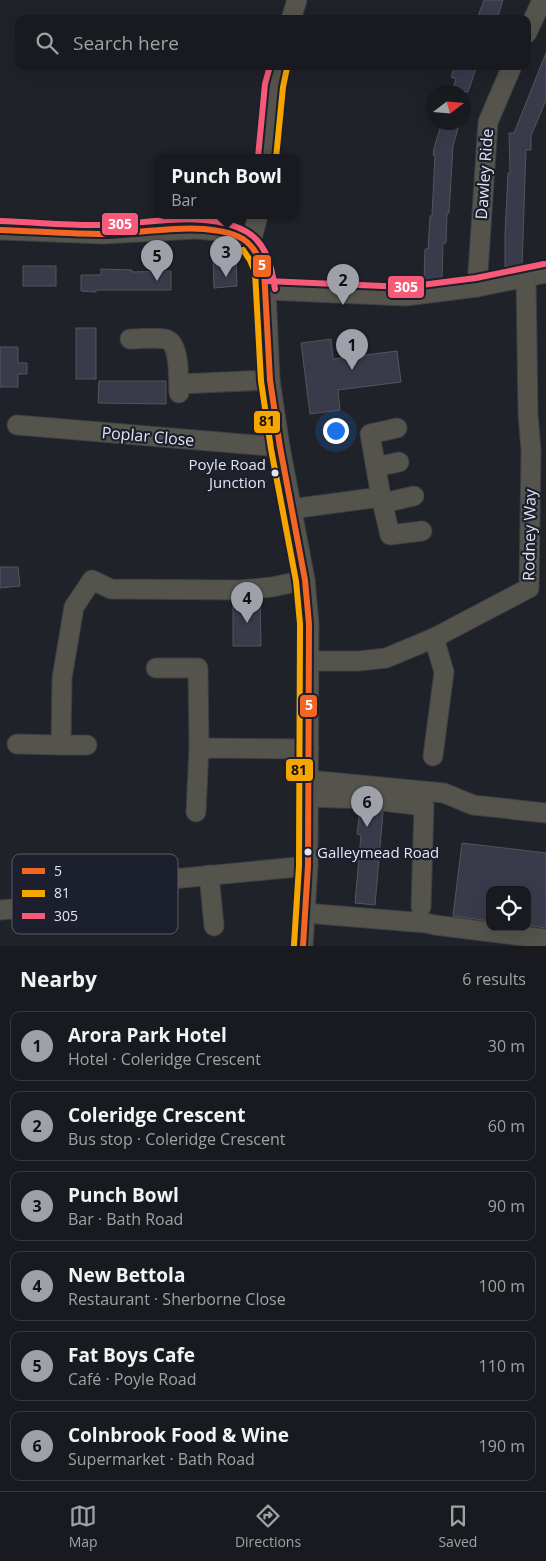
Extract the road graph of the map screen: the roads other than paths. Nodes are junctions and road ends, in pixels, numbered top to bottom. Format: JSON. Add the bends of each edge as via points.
{"nodes":[{"id":1,"x":297,"y":0,"type":"edge"},
{"id":2,"x":542,"y":0,"type":"edge"},
{"id":3,"x":293,"y":15,"type":"edge"},
{"id":4,"x":531,"y":24,"type":"edge"},
{"id":5,"x":278,"y":70,"type":"edge"},
{"id":6,"x":510,"y":70,"type":"edge"},
{"id":7,"x":267,"y":154,"type":"edge"},
{"id":8,"x":257,"y":219,"type":"edge"},
{"id":9,"x":0,"y":230,"type":"edge"},
{"id":10,"x":250,"y":245,"type":"junction"},
{"id":11,"x":546,"y":273,"type":"edge"},
{"id":12,"x":526,"y":277,"type":"junction"},
{"id":13,"x":477,"y":287,"type":"junction"},
{"id":14,"x":266,"y":290,"type":"junction"},
{"id":15,"x":130,"y":339,"type":"dead end"},
{"id":16,"x":270,"y":380,"type":"junction"},
{"id":17,"x":17,"y":425,"type":"dead end"},
{"id":18,"x":397,"y":428,"type":"dead end"},
{"id":19,"x":280,"y":447,"type":"junction"},
{"id":20,"x":538,"y":449,"type":"edge"},
{"id":21,"x":399,"y":462,"type":"dead end"},
{"id":22,"x":376,"y":467,"type":"junction"},
{"id":23,"x":414,"y":496,"type":"dead end"},
{"id":24,"x":382,"y":500,"type":"junction"},
{"id":25,"x":291,"y":509,"type":"junction"},
{"id":26,"x":422,"y":530,"type":"dead end"},
{"id":27,"x":305,"y":580,"type":"junction"},
{"id":28,"x":538,"y":590,"type":"edge"},
{"id":29,"x":434,"y":638,"type":"junction"},
{"id":30,"x":310,"y":662,"type":"junction"},
{"id":31,"x":156,"y":668,"type":"dead end"},
{"id":32,"x":17,"y":744,"type":"dead end"},
{"id":33,"x":61,"y":745,"type":"junction"},
{"id":34,"x":87,"y":745,"type":"dead end"},
{"id":35,"x":199,"y":748,"type":"junction"},
{"id":36,"x":309,"y":749,"type":"junction"},
{"id":37,"x":433,"y":756,"type":"dead end"},
{"id":38,"x":308,"y":788,"type":"junction"},
{"id":39,"x":196,"y":812,"type":"dead end"},
{"id":40,"x":546,"y":812,"type":"edge"},
{"id":41,"x":308,"y":866,"type":"junction"},
{"id":42,"x":209,"y":875,"type":"junction"},
{"id":43,"x":178,"y":877,"type":"edge"},
{"id":44,"x":421,"y":907,"type":"dead end"},
{"id":45,"x":305,"y":913,"type":"junction"},
{"id":46,"x":214,"y":926,"type":"dead end"},
{"id":47,"x":546,"y":938,"type":"edge"},
{"id":48,"x":303,"y":946,"type":"edge"}],
"edges":[{"from":1,"to":3,"type":"street"},
{"from":2,"to":4,"type":"street"},
{"from":5,"to":7,"type":"street"},
{"from":6,"to":13,"type":"street","name":"Dawley Ride","via":[[488,122]]},
{"from":8,"to":10,"type":"street"},
{"from":9,"to":10,"type":"street","via":[[103,234],[196,229],[220,231]]},
{"from":10,"to":14,"type":"street","via":[[264,270]]},
{"from":11,"to":12,"type":"street"},
{"from":12,"to":13,"type":"street"},
{"from":12,"to":20,"type":"street","name":"Rodney Way","via":[[528,414]]},
{"from":13,"to":14,"type":"street","via":[[406,296]]},
{"from":14,"to":16,"type":"street"},
{"from":15,"to":16,"type":"street","via":[[167,339],[172,342],[176,350],[179,388]]},
{"from":16,"to":19,"type":"street"},
{"from":17,"to":19,"type":"street","name":"Poplar Close"},
{"from":18,"to":22,"type":"street","via":[[370,434]]},
{"from":19,"to":25,"type":"street"},
{"from":20,"to":28,"type":"street","name":"Rodney Way"},
{"from":21,"to":22,"type":"street"},
{"from":22,"to":24,"type":"street"},
{"from":23,"to":24,"type":"street"},
{"from":24,"to":25,"type":"street"},
{"from":24,"to":26,"type":"street","via":[[390,535]]},
{"from":25,"to":27,"type":"street"},
{"from":27,"to":30,"type":"street"},
{"from":27,"to":33,"type":"street","via":[[240,590],[111,589],[92,580],[74,607],[62,678]]},
{"from":28,"to":29,"type":"street","name":"Rodney Way"},
{"from":29,"to":30,"type":"street","name":"Rodney Way","via":[[386,658]]},
{"from":29,"to":37,"type":"street","via":[[444,672]]},
{"from":30,"to":36,"type":"street"},
{"from":31,"to":35,"type":"street","via":[[198,668]]},
{"from":32,"to":33,"type":"street"},
{"from":33,"to":34,"type":"street"},
{"from":35,"to":36,"type":"street"},
{"from":35,"to":39,"type":"street"},
{"from":36,"to":38,"type":"street"},
{"from":38,"to":40,"type":"street","via":[[444,793],[473,804]]},
{"from":38,"to":41,"type":"street"},
{"from":38,"to":44,"type":"street","via":[[424,806]]},
{"from":41,"to":42,"type":"street"},
{"from":41,"to":45,"type":"street"},
{"from":42,"to":43,"type":"street"},
{"from":42,"to":46,"type":"street"},
{"from":45,"to":47,"type":"street","via":[[426,923]]},
{"from":45,"to":48,"type":"street"}]}
